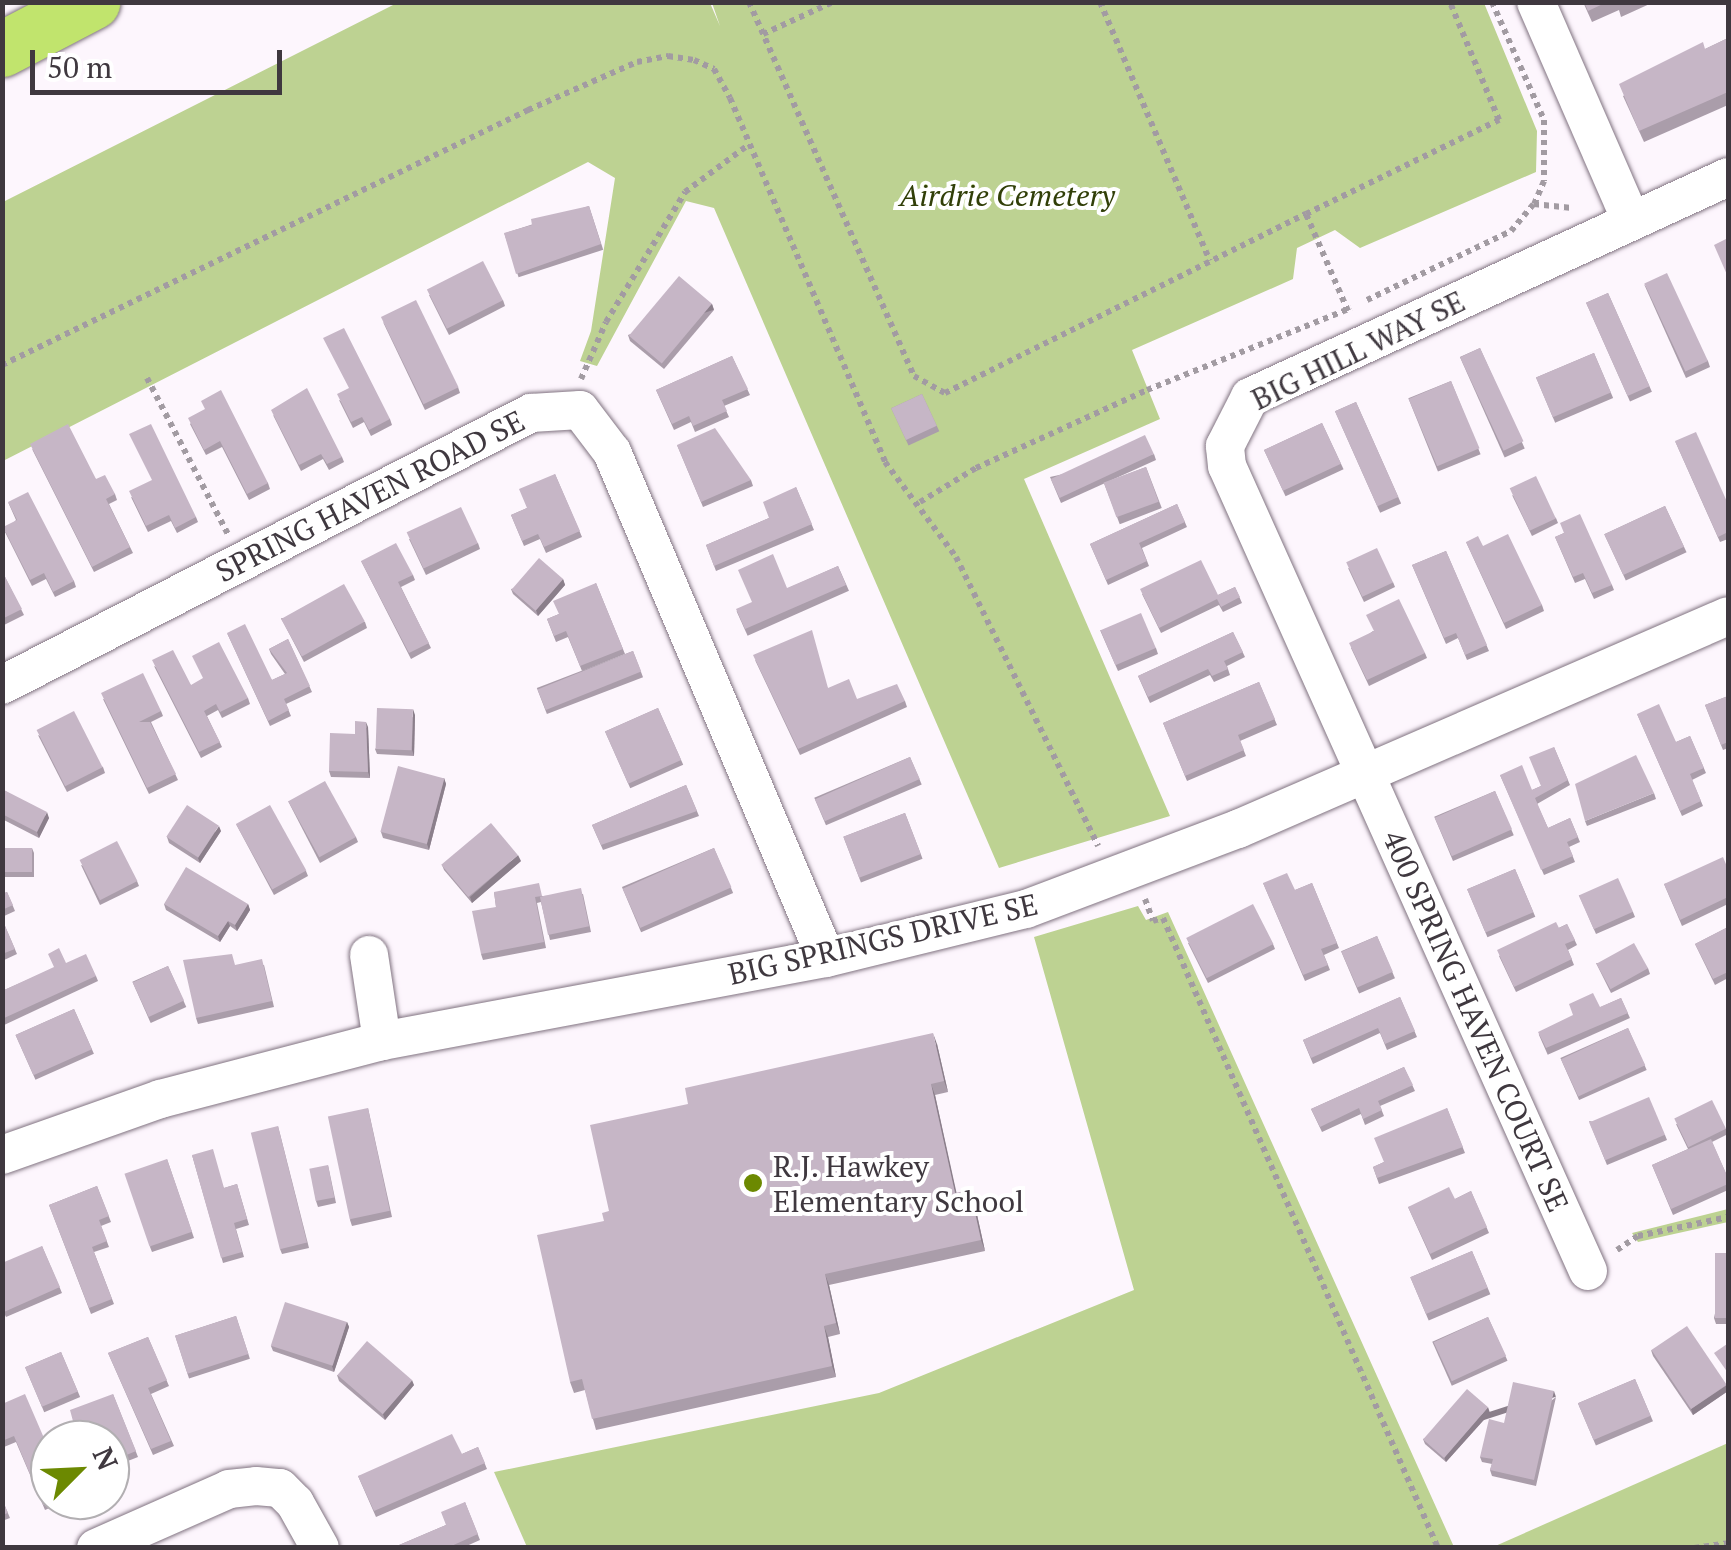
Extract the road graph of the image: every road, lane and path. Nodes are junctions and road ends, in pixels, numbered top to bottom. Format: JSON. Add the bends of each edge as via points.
{"nodes":[{"id":1,"x":92,"y":2,"type":"edge"},
{"id":2,"x":749,"y":2,"type":"edge"},
{"id":3,"x":833,"y":2,"type":"edge"},
{"id":4,"x":1450,"y":2,"type":"edge"},
{"id":5,"x":1492,"y":2,"type":"edge"},
{"id":6,"x":1536,"y":2,"type":"edge"},
{"id":7,"x":1102,"y":4,"type":"edge"},
{"id":8,"x":763,"y":34,"type":"junction"},
{"id":9,"x":2,"y":48,"type":"edge"},
{"id":10,"x":748,"y":145,"type":"junction"},
{"id":11,"x":1728,"y":177,"type":"edge"},
{"id":12,"x":1534,"y":204,"type":"junction"},
{"id":13,"x":1306,"y":214,"type":"junction"},
{"id":14,"x":1621,"y":225,"type":"junction"},
{"id":15,"x":1210,"y":261,"type":"junction"},
{"id":16,"x":1348,"y":310,"type":"junction"},
{"id":17,"x":1362,"y":344,"type":"junction"},
{"id":18,"x":2,"y":365,"type":"edge"},
{"id":19,"x":148,"y":378,"type":"dead end"},
{"id":20,"x":571,"y":410,"type":"junction"},
{"id":21,"x":920,"y":502,"type":"junction"},
{"id":22,"x":243,"y":561,"type":"junction"},
{"id":23,"x":1728,"y":616,"type":"edge"},
{"id":24,"x":2,"y":685,"type":"edge"},
{"id":25,"x":1364,"y":772,"type":"junction"},
{"id":26,"x":1120,"y":876,"type":"junction"},
{"id":27,"x":369,"y":955,"type":"dead end"},
{"id":28,"x":826,"y":958,"type":"junction"},
{"id":29,"x":382,"y":1041,"type":"junction"},
{"id":30,"x":3,"y":1154,"type":"edge"},
{"id":31,"x":1728,"y":1217,"type":"edge"},
{"id":32,"x":1588,"y":1271,"type":"joint"},
{"id":33,"x":1728,"y":1543,"type":"edge"},
{"id":34,"x":96,"y":1548,"type":"edge"},
{"id":35,"x":320,"y":1548,"type":"edge"},
{"id":36,"x":1438,"y":1548,"type":"edge"},
{"id":37,"x":1694,"y":1548,"type":"edge"}],
"edges":[{"from":1,"to":9,"type":"highway"},
{"from":2,"to":8,"type":"path"},
{"from":3,"to":8,"type":"path"},
{"from":4,"to":13,"type":"path","via":[[1499,120]]},
{"from":5,"to":12,"type":"path","via":[[1544,120],[1544,181]]},
{"from":6,"to":14,"type":"street"},
{"from":7,"to":15,"type":"path"},
{"from":8,"to":15,"type":"path","via":[[914,376],[945,393]]},
{"from":10,"to":18,"type":"path","via":[[714,69],[668,56],[637,62]]},
{"from":10,"to":20,"type":"path","via":[[712,167],[674,208],[606,322]]},
{"from":10,"to":21,"type":"path","via":[[885,462]]},
{"from":11,"to":14,"type":"street","name":"BIG HILL WAY SE"},
{"from":12,"to":14,"type":"path","via":[[1592,210]]},
{"from":12,"to":16,"type":"path","via":[[1511,231]]},
{"from":13,"to":15,"type":"path"},
{"from":13,"to":16,"type":"path"},
{"from":14,"to":17,"type":"street","name":"BIG HILL WAY SE"},
{"from":16,"to":17,"type":"path"},
{"from":16,"to":21,"type":"path","via":[[1146,390]]},
{"from":17,"to":25,"type":"street","name":"BIG HILL WAY SE","via":[[1250,396],[1225,446],[1227,466]]},
{"from":19,"to":22,"type":"path"},
{"from":20,"to":22,"type":"street","name":"SPRING HAVEN ROAD SE","via":[[531,413]]},
{"from":20,"to":28,"type":"street","via":[[598,428],[612,452]]},
{"from":21,"to":26,"type":"path","via":[[956,557]]},
{"from":22,"to":24,"type":"street","name":"SPRING HAVEN ROAD SE"},
{"from":23,"to":25,"type":"street","name":"BIG SPRINGS DRIVE SE"},
{"from":25,"to":26,"type":"street","name":"BIG SPRINGS DRIVE SE"},
{"from":25,"to":32,"type":"street","name":"400 SPRING HAVEN COURT SE"},
{"from":26,"to":28,"type":"street","name":"BIG SPRINGS DRIVE SE"},
{"from":26,"to":36,"type":"path","via":[[1153,921],[1163,918]]},
{"from":27,"to":29,"type":"street"},
{"from":28,"to":29,"type":"street","name":"BIG SPRINGS DRIVE SE"},
{"from":29,"to":30,"type":"street","name":"BIG SPRINGS DRIVE SE","via":[[160,1099]]},
{"from":31,"to":32,"type":"path","via":[[1638,1236]]},
{"from":33,"to":37,"type":"path"},
{"from":34,"to":35,"type":"street","via":[[229,1489],[256,1486],[288,1496]]}]}
